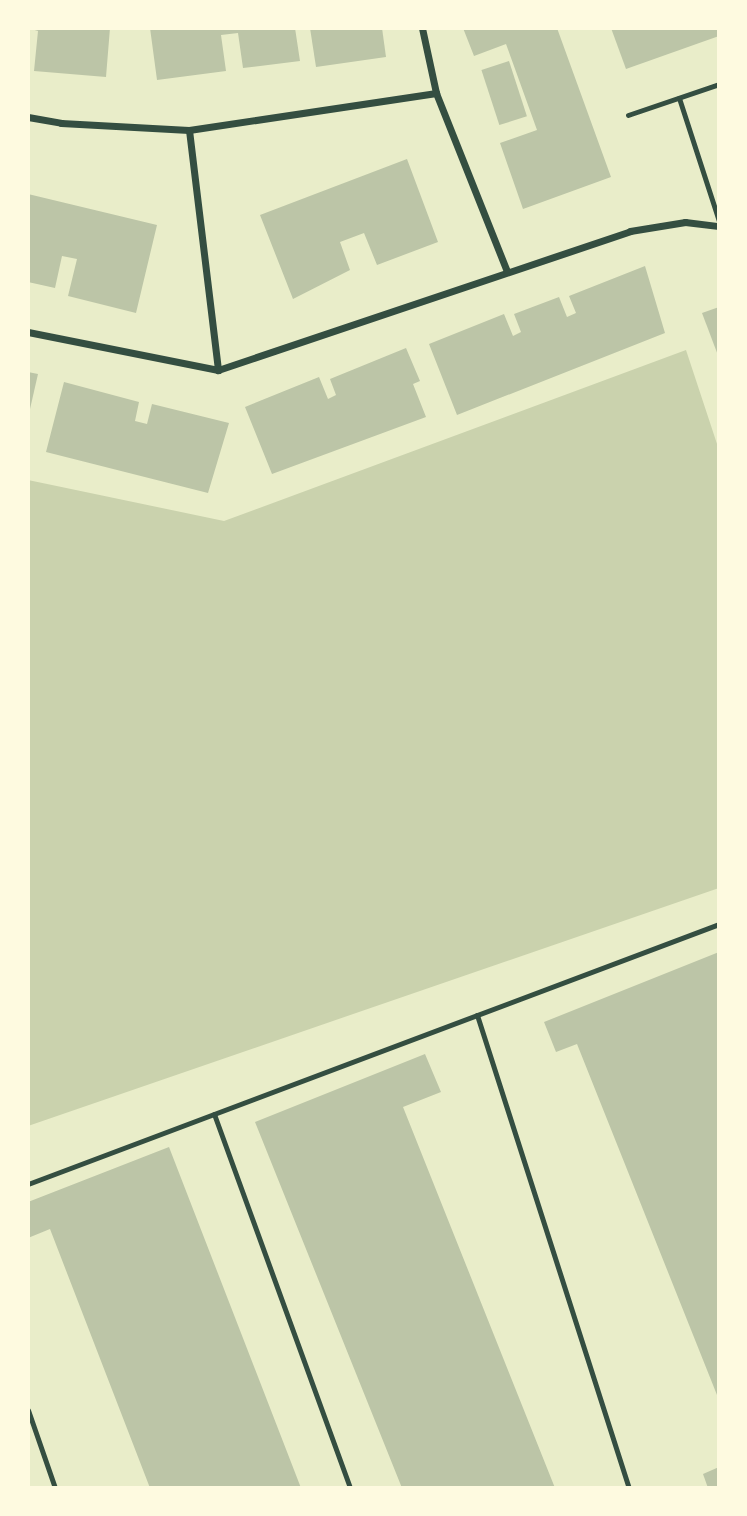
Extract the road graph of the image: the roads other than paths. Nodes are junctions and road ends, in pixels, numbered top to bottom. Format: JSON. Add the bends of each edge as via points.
{"nodes":[{"id":1,"x":422,"y":28,"type":"edge"},
{"id":2,"x":719,"y":84,"type":"edge"},
{"id":3,"x":436,"y":93,"type":"junction"},
{"id":4,"x":679,"y":98,"type":"junction"},
{"id":5,"x":628,"y":115,"type":"dead end"},
{"id":6,"x":28,"y":117,"type":"edge"},
{"id":7,"x":189,"y":130,"type":"junction"},
{"id":8,"x":719,"y":223,"type":"edge"},
{"id":9,"x":507,"y":271,"type":"junction"},
{"id":10,"x":28,"y":332,"type":"edge"},
{"id":11,"x":218,"y":370,"type":"junction"},
{"id":12,"x":719,"y":923,"type":"edge"},
{"id":13,"x":477,"y":1015,"type":"junction"},
{"id":14,"x":214,"y":1114,"type":"junction"},
{"id":15,"x":28,"y":1184,"type":"edge"},
{"id":16,"x":28,"y":1410,"type":"edge"},
{"id":17,"x":55,"y":1488,"type":"edge"},
{"id":18,"x":350,"y":1488,"type":"edge"},
{"id":19,"x":629,"y":1488,"type":"edge"}],
"edges":[{"from":1,"to":3,"type":"street"},
{"from":2,"to":4,"type":"lane"},
{"from":3,"to":7,"type":"street"},
{"from":3,"to":9,"type":"street"},
{"from":4,"to":5,"type":"lane"},
{"from":4,"to":8,"type":"lane"},
{"from":6,"to":7,"type":"street"},
{"from":7,"to":11,"type":"street"},
{"from":8,"to":9,"type":"street","via":[[685,222],[630,231]]},
{"from":9,"to":11,"type":"street"},
{"from":10,"to":11,"type":"street"},
{"from":12,"to":13,"type":"lane"},
{"from":13,"to":14,"type":"lane"},
{"from":13,"to":19,"type":"lane"},
{"from":14,"to":15,"type":"lane"},
{"from":14,"to":18,"type":"lane"},
{"from":16,"to":17,"type":"lane"}]}
